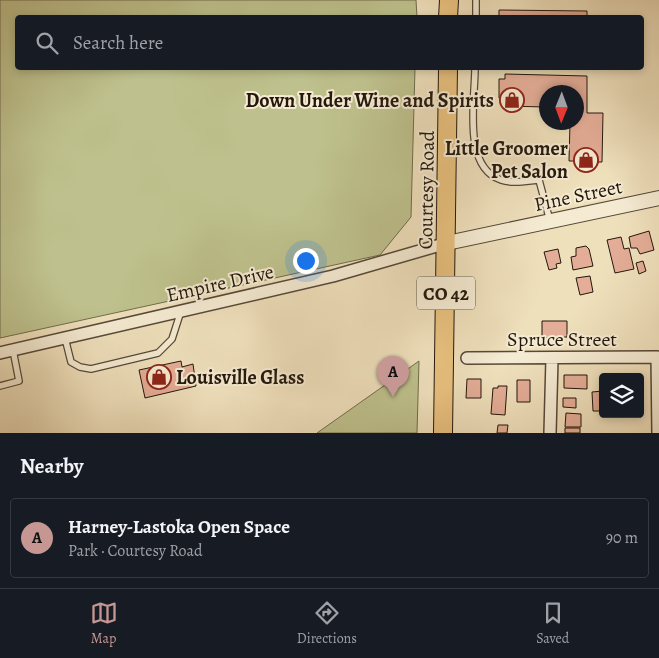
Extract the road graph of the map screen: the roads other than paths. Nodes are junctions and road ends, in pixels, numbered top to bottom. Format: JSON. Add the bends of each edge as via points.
{"nodes":[{"id":1,"x":448,"y":0,"type":"edge"},
{"id":2,"x":476,"y":0,"type":"edge"},
{"id":3,"x":448,"y":15,"type":"edge"},
{"id":4,"x":476,"y":15,"type":"edge"},
{"id":5,"x":448,"y":70,"type":"edge"},
{"id":6,"x":475,"y":70,"type":"edge"},
{"id":7,"x":659,"y":198,"type":"edge"},
{"id":8,"x":551,"y":222,"type":"junction"},
{"id":9,"x":447,"y":243,"type":"junction"},
{"id":10,"x":181,"y":311,"type":"junction"},
{"id":11,"x":65,"y":338,"type":"junction"},
{"id":12,"x":13,"y":350,"type":"junction"},
{"id":13,"x":0,"y":353,"type":"edge"},
{"id":14,"x":467,"y":358,"type":"dead end"},
{"id":15,"x":552,"y":359,"type":"junction"},
{"id":16,"x":0,"y":386,"type":"edge"},
{"id":17,"x":443,"y":433,"type":"edge"},
{"id":18,"x":550,"y":433,"type":"edge"},
{"id":19,"x":658,"y":433,"type":"edge"}],
"edges":[{"from":1,"to":3,"type":"main road"},
{"from":2,"to":4,"type":"lane"},
{"from":5,"to":9,"type":"main road","name":"Courtesy Road","number":"CO 42"},
{"from":6,"to":8,"type":"lane","via":[[474,148],[479,162],[488,173],[501,180],[539,180]]},
{"from":7,"to":8,"type":"street","name":"Pine Street"},
{"from":8,"to":9,"type":"street","name":"Pine Street"},
{"from":9,"to":10,"type":"street","name":"Empire Drive","via":[[333,276]]},
{"from":9,"to":17,"type":"main road","name":"Courtesy Road","number":"CO 42"},
{"from":10,"to":11,"type":"street","name":"Empire Drive"},
{"from":10,"to":11,"type":"lane","via":[[172,339],[158,353],[91,369],[71,362]]},
{"from":11,"to":12,"type":"street","name":"Empire Drive"},
{"from":12,"to":13,"type":"street","name":"Empire Drive"},
{"from":12,"to":16,"type":"lane","via":[[19,381]]},
{"from":14,"to":15,"type":"street","name":"Spruce Street"},
{"from":15,"to":18,"type":"street"},
{"from":15,"to":19,"type":"street","name":"Spruce Street","via":[[657,357]]}]}
